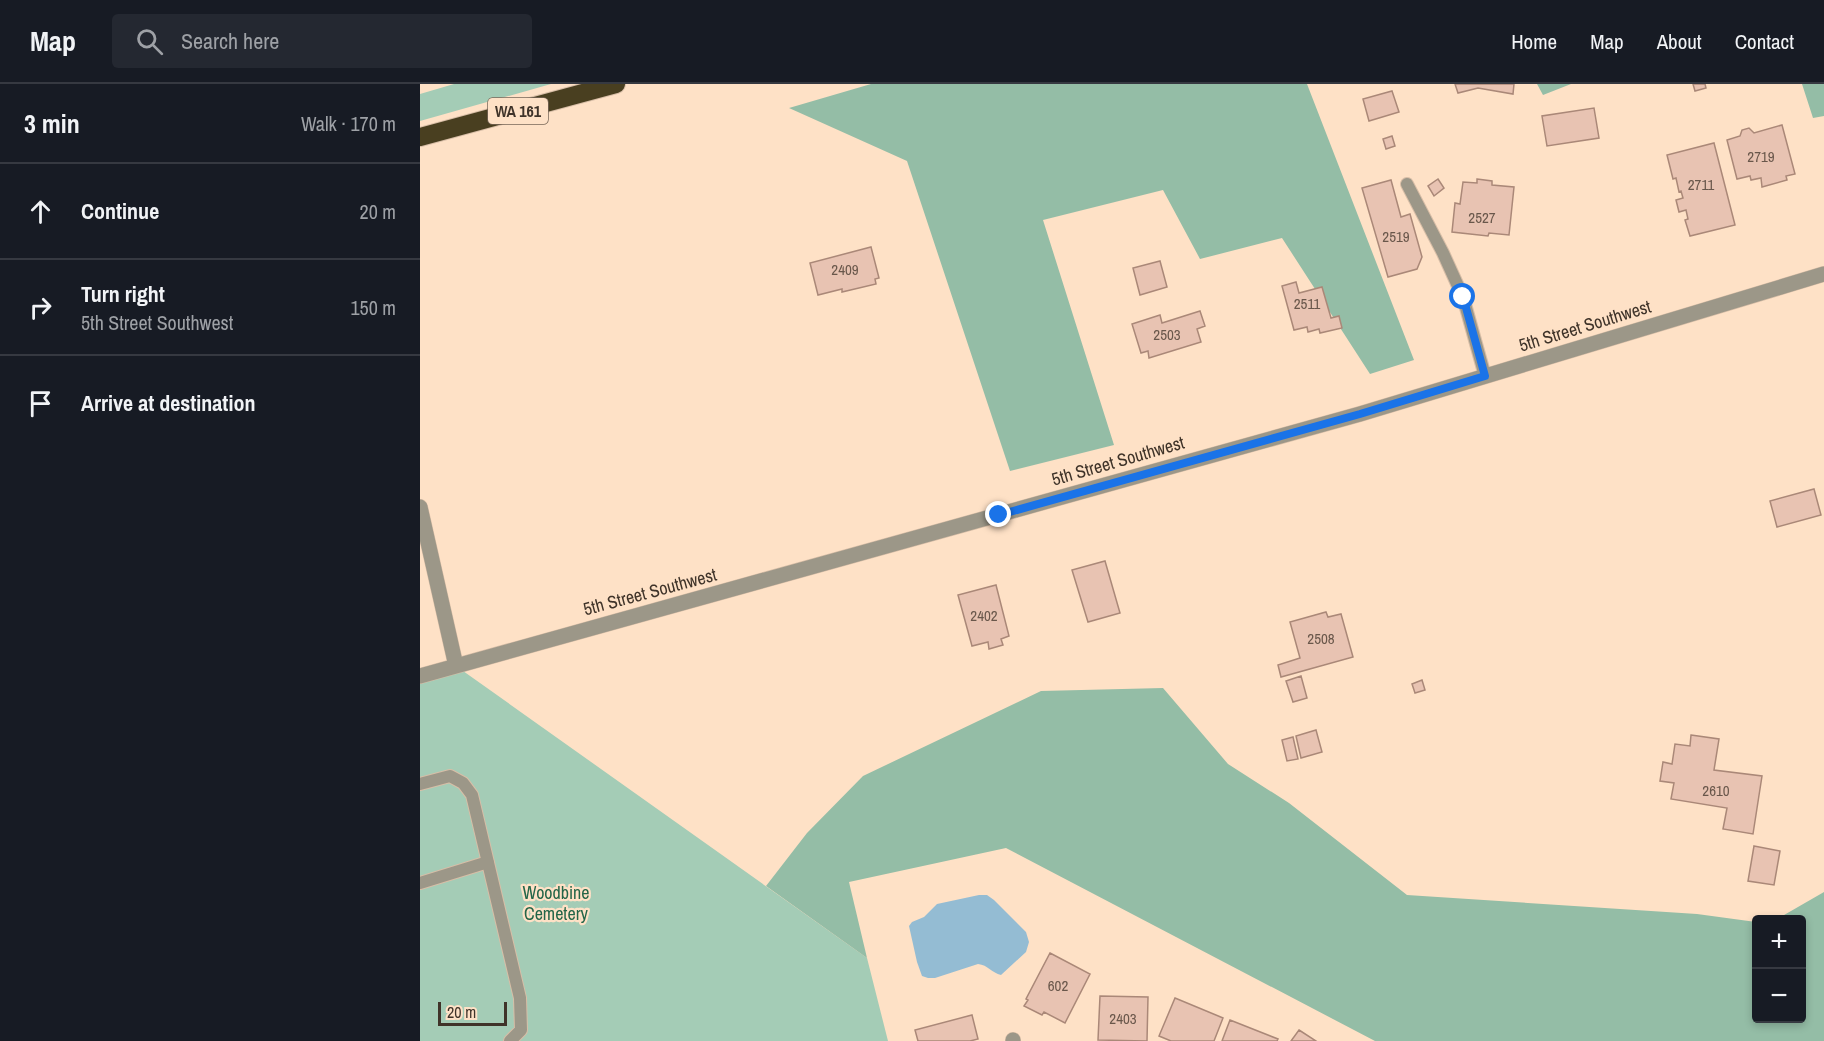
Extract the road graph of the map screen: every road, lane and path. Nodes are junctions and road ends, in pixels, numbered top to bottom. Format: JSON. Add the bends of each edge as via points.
{"nodes":[{"id":1,"x":616,"y":84,"type":"edge"},
{"id":2,"x":420,"y":137,"type":"edge"},
{"id":3,"x":1407,"y":184,"type":"dead end"},
{"id":4,"x":1824,"y":274,"type":"edge"},
{"id":5,"x":1485,"y":376,"type":"junction"},
{"id":6,"x":420,"y":507,"type":"edge"},
{"id":7,"x":456,"y":666,"type":"junction"},
{"id":8,"x":420,"y":676,"type":"edge"},
{"id":9,"x":420,"y":784,"type":"edge"},
{"id":10,"x":488,"y":862,"type":"junction"},
{"id":11,"x":420,"y":883,"type":"edge"},
{"id":12,"x":510,"y":1041,"type":"edge"}],
"edges":[{"from":1,"to":2,"type":"highway","number":"WA 161"},
{"from":3,"to":5,"type":"lane","via":[[1463,297]]},
{"from":4,"to":5,"type":"street","name":"5th Street Southwest"},
{"from":5,"to":7,"type":"street","name":"5th Street Southwest","via":[[1337,421]]},
{"from":6,"to":7,"type":"street"},
{"from":7,"to":8,"type":"street","name":"5th Street Southwest"},
{"from":9,"to":10,"type":"lane","via":[[450,776],[463,783],[472,795]]},
{"from":10,"to":11,"type":"lane"},
{"from":10,"to":12,"type":"lane","via":[[520,998],[521,1030]]}]}
